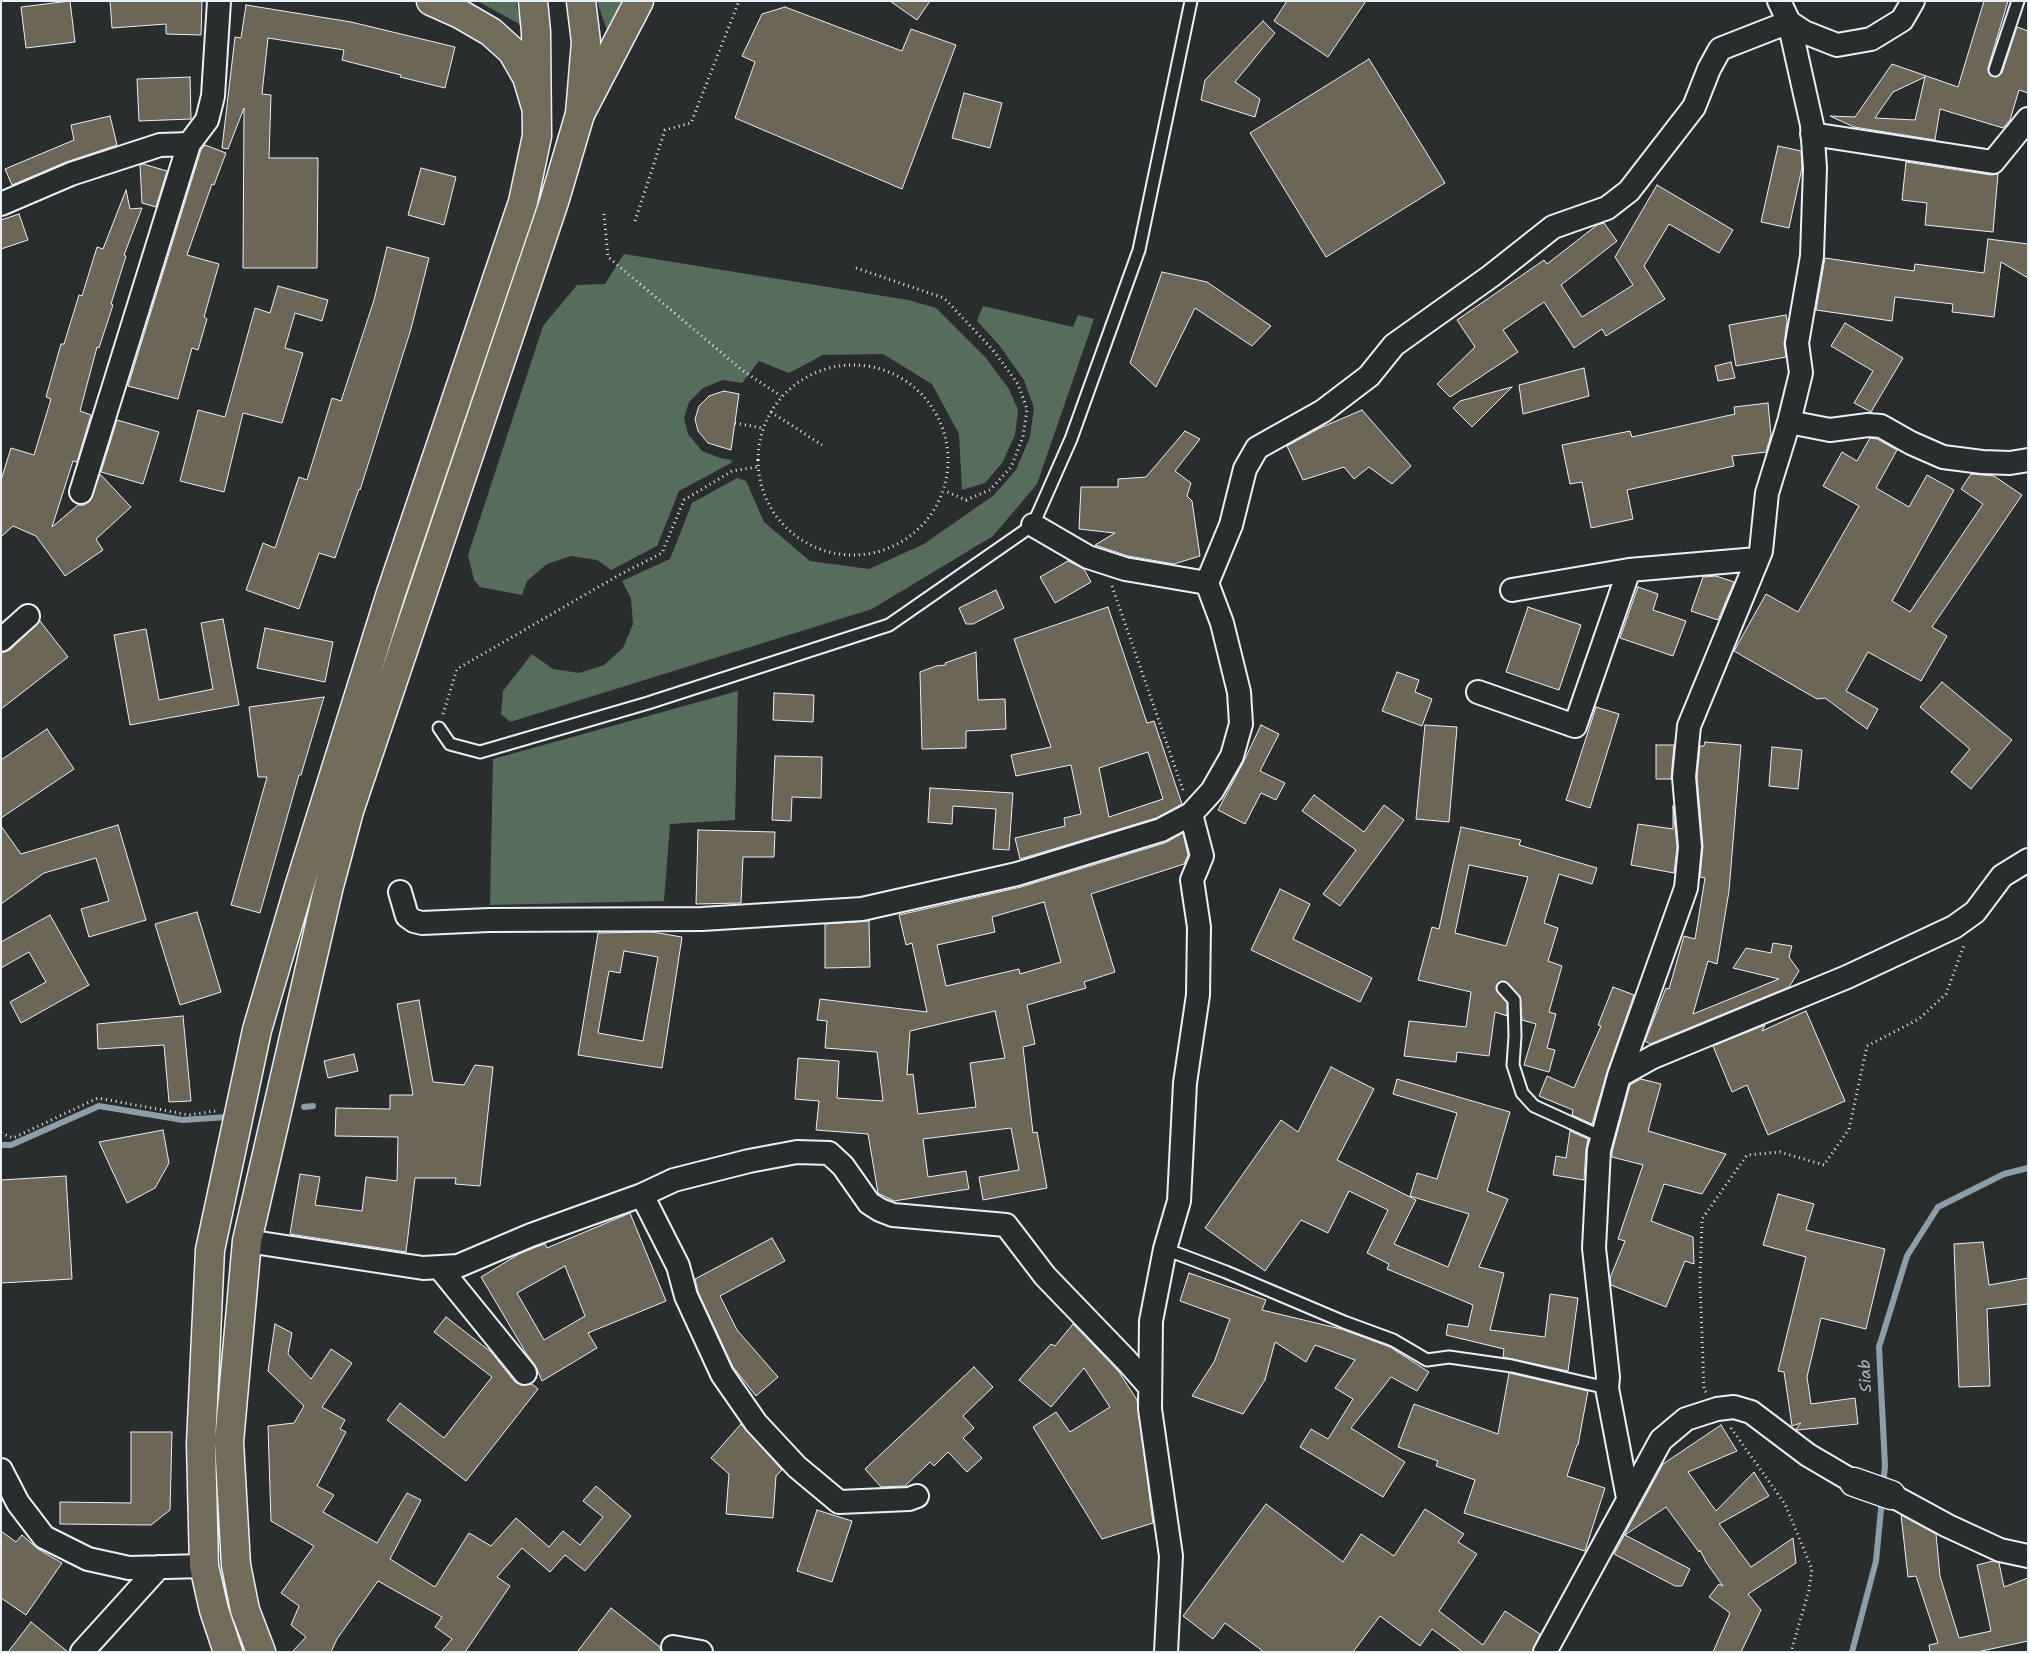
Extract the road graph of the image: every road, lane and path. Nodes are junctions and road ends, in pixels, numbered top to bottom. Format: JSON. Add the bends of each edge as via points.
{"nodes":[{"id":1,"x":219,"y":1,"type":"edge"},
{"id":2,"x":431,"y":1,"type":"edge"},
{"id":3,"x":533,"y":1,"type":"edge"},
{"id":4,"x":581,"y":1,"type":"edge"},
{"id":5,"x":638,"y":1,"type":"edge"},
{"id":6,"x":739,"y":1,"type":"edge"},
{"id":7,"x":1191,"y":1,"type":"edge"},
{"id":8,"x":1779,"y":1,"type":"edge"},
{"id":9,"x":1913,"y":1,"type":"edge"},
{"id":10,"x":2018,"y":1,"type":"edge"},
{"id":11,"x":1789,"y":22,"type":"junction"},
{"id":12,"x":1995,"y":70,"type":"dead end"},
{"id":13,"x":536,"y":107,"type":"junction"},
{"id":14,"x":580,"y":114,"type":"junction"},
{"id":15,"x":2028,"y":119,"type":"edge"},
{"id":16,"x":1812,"y":134,"type":"junction"},
{"id":17,"x":189,"y":144,"type":"junction"},
{"id":18,"x":1,"y":204,"type":"edge"},
{"id":19,"x":604,"y":214,"type":"dead end"},
{"id":20,"x":635,"y":221,"type":"dead end"},
{"id":21,"x":856,"y":268,"type":"dead end"},
{"id":22,"x":781,"y":396,"type":"junction"},
{"id":23,"x":771,"y":412,"type":"junction"},
{"id":24,"x":1789,"y":422,"type":"junction"},
{"id":25,"x":735,"y":423,"type":"dead end"},
{"id":26,"x":762,"y":428,"type":"junction"},
{"id":27,"x":822,"y":445,"type":"dead end"},
{"id":28,"x":2028,"y":460,"type":"edge"},
{"id":29,"x":757,"y":466,"type":"junction"},
{"id":30,"x":945,"y":490,"type":"junction"},
{"id":31,"x":81,"y":492,"type":"dead end"},
{"id":32,"x":1033,"y":525,"type":"junction"},
{"id":33,"x":1757,"y":559,"type":"junction"},
{"id":34,"x":1103,"y":562,"type":"junction"},
{"id":35,"x":1629,"y":570,"type":"junction"},
{"id":36,"x":1208,"y":584,"type":"junction"},
{"id":37,"x":1512,"y":590,"type":"dead end"},
{"id":38,"x":28,"y":616,"type":"dead end"},
{"id":39,"x":1,"y":640,"type":"edge"},
{"id":40,"x":1478,"y":692,"type":"dead end"},
{"id":41,"x":439,"y":728,"type":"joint"},
{"id":42,"x":1191,"y":814,"type":"junction"},
{"id":43,"x":2028,"y":860,"type":"edge"},
{"id":44,"x":313,"y":888,"type":"junction"},
{"id":45,"x":400,"y":892,"type":"dead end"},
{"id":46,"x":1975,"y":912,"type":"junction"},
{"id":47,"x":1502,"y":988,"type":"dead end"},
{"id":48,"x":1618,"y":1076,"type":"junction"},
{"id":49,"x":241,"y":1107,"type":"junction"},
{"id":50,"x":1,"y":1133,"type":"edge"},
{"id":51,"x":1602,"y":1137,"type":"junction"},
{"id":52,"x":642,"y":1195,"type":"junction"},
{"id":53,"x":247,"y":1240,"type":"junction"},
{"id":54,"x":1165,"y":1249,"type":"junction"},
{"id":55,"x":439,"y":1267,"type":"junction"},
{"id":56,"x":525,"y":1373,"type":"dead end"},
{"id":57,"x":1149,"y":1386,"type":"junction"},
{"id":58,"x":1607,"y":1388,"type":"junction"},
{"id":59,"x":1718,"y":1409,"type":"junction"},
{"id":60,"x":1,"y":1470,"type":"edge"},
{"id":61,"x":1854,"y":1482,"type":"joint"},
{"id":62,"x":1891,"y":1495,"type":"joint"},
{"id":63,"x":917,"y":1496,"type":"dead end"},
{"id":64,"x":1628,"y":1498,"type":"junction"},
{"id":65,"x":2028,"y":1556,"type":"edge"},
{"id":66,"x":204,"y":1566,"type":"junction"},
{"id":67,"x":159,"y":1567,"type":"junction"},
{"id":68,"x":672,"y":1647,"type":"dead end"},
{"id":69,"x":82,"y":1652,"type":"edge"},
{"id":70,"x":228,"y":1652,"type":"edge"},
{"id":71,"x":260,"y":1652,"type":"edge"},
{"id":72,"x":701,"y":1652,"type":"edge"},
{"id":73,"x":1166,"y":1652,"type":"edge"},
{"id":74,"x":1545,"y":1652,"type":"edge"},
{"id":75,"x":1791,"y":1652,"type":"edge"}],
"edges":[{"from":1,"to":17,"type":"street","via":[[213,96],[207,120]]},
{"from":2,"to":13,"type":"main road","via":[[491,32],[512,52],[527,77]]},
{"from":3,"to":13,"type":"main road"},
{"from":4,"to":14,"type":"main road","via":[[586,42]]},
{"from":5,"to":14,"type":"main road"},
{"from":6,"to":20,"type":"path","via":[[691,122],[665,130]]},
{"from":7,"to":32,"type":"lane","via":[[1139,250],[1071,439]]},
{"from":8,"to":11,"type":"street"},
{"from":9,"to":11,"type":"street","via":[[1902,20],[1871,39],[1836,45]]},
{"from":10,"to":12,"type":"lane"},
{"from":11,"to":16,"type":"street"},
{"from":11,"to":36,"type":"street","via":[[1720,49],[1694,107],[1629,191],[1607,208],[1553,227],[1394,346],[1362,382],[1323,411],[1257,448],[1245,470],[1231,525]]},
{"from":13,"to":44,"type":"main road","via":[[537,136],[523,202],[391,593]]},
{"from":14,"to":44,"type":"main road","via":[[554,202],[349,811]]},
{"from":15,"to":16,"type":"street","via":[[1993,162]]},
{"from":16,"to":24,"type":"street","via":[[1815,168],[1812,256],[1797,343],[1801,373]]},
{"from":17,"to":18,"type":"street","via":[[160,146],[70,174]]},
{"from":17,"to":31,"type":"street"},
{"from":19,"to":22,"type":"path","via":[[608,257],[742,370]]},
{"from":21,"to":30,"type":"path","via":[[944,298],[993,350],[1018,384],[1027,409],[1023,437],[1010,467],[990,490],[966,500]]},
{"from":22,"to":23,"type":"path"},
{"from":22,"to":30,"type":"path","via":[[825,367],[877,366],[923,392],[948,438]]},
{"from":23,"to":26,"type":"path"},
{"from":23,"to":27,"type":"path"},
{"from":24,"to":28,"type":"street","via":[[1830,430],[1881,426],[1943,457],[2010,463]]},
{"from":24,"to":33,"type":"street","via":[[1767,493],[1761,552]]},
{"from":25,"to":26,"type":"path"},
{"from":26,"to":29,"type":"path"},
{"from":29,"to":30,"type":"path","via":[[774,516],[781,522],[815,549],[868,556],[916,534]]},
{"from":29,"to":41,"type":"path","via":[[732,471],[684,500],[662,553],[457,669]]},
{"from":32,"to":34,"type":"street","via":[[1088,557]]},
{"from":32,"to":41,"type":"lane","via":[[888,625],[648,703],[480,752],[450,744]]},
{"from":33,"to":35,"type":"street"},
{"from":33,"to":48,"type":"street","via":[[1689,726],[1684,777],[1690,847],[1686,888]]},
{"from":34,"to":36,"type":"street"},
{"from":34,"to":42,"type":"path"},
{"from":35,"to":37,"type":"street"},
{"from":35,"to":40,"type":"street","via":[[1575,726]]},
{"from":36,"to":42,"type":"street","via":[[1222,623],[1239,692],[1242,724],[1232,756],[1212,791]]},
{"from":38,"to":39,"type":"street"},
{"from":42,"to":45,"type":"street","via":[[1161,830],[1017,874],[862,909],[702,919],[422,923],[407,916]]},
{"from":42,"to":54,"type":"street","via":[[1202,856],[1192,880],[1199,927],[1198,994],[1185,1083],[1178,1201]]},
{"from":43,"to":46,"type":"street","via":[[2002,876]]},
{"from":44,"to":49,"type":"main road","via":[[257,1030]]},
{"from":44,"to":53,"type":"main road"},
{"from":46,"to":48,"type":"street","via":[[1954,927],[1847,977],[1653,1057]]},
{"from":46,"to":59,"type":"path","via":[[1946,994],[1919,1019],[1867,1046],[1848,1129],[1824,1165],[1780,1152],[1747,1155],[1702,1218],[1700,1281],[1704,1390]]},
{"from":47,"to":51,"type":"lane","via":[[1514,1000],[1513,1065],[1522,1093],[1534,1106]]},
{"from":48,"to":51,"type":"street"},
{"from":49,"to":50,"type":"path","via":[[189,1115],[98,1098],[13,1138]]},
{"from":49,"to":66,"type":"main road","via":[[210,1250],[201,1444]]},
{"from":51,"to":58,"type":"street","via":[[1594,1248]]},
{"from":52,"to":55,"type":"street","via":[[531,1235],[458,1266]]},
{"from":52,"to":57,"type":"street","via":[[674,1180],[749,1161],[797,1152],[830,1153],[869,1203],[880,1210],[893,1215],[1006,1226],[1045,1276]]},
{"from":52,"to":63,"type":"street","via":[[678,1266],[686,1296],[722,1374],[756,1423],[797,1467],[839,1502]]},
{"from":53,"to":55,"type":"street","via":[[423,1268]]},
{"from":53,"to":71,"type":"main road","via":[[229,1442],[236,1564],[245,1610]]},
{"from":54,"to":57,"type":"street","via":[[1151,1321]]},
{"from":54,"to":58,"type":"lane","via":[[1392,1340],[1428,1360],[1449,1357],[1512,1366]]},
{"from":55,"to":56,"type":"street"},
{"from":57,"to":73,"type":"street","via":[[1171,1556]]},
{"from":58,"to":64,"type":"street"},
{"from":59,"to":61,"type":"street","via":[[1734,1407],[1751,1412],[1808,1455]]},
{"from":59,"to":64,"type":"street","via":[[1686,1419],[1661,1440]]},
{"from":59,"to":75,"type":"path","via":[[1785,1504],[1812,1569]]},
{"from":60,"to":67,"type":"street","via":[[18,1503],[44,1537],[88,1559],[128,1568]]},
{"from":61,"to":62,"type":"street"},
{"from":62,"to":65,"type":"street","via":[[2000,1550]]},
{"from":64,"to":74,"type":"street"},
{"from":66,"to":67,"type":"street"},
{"from":66,"to":70,"type":"main road"},
{"from":67,"to":69,"type":"street"},
{"from":68,"to":72,"type":"street"}]}
